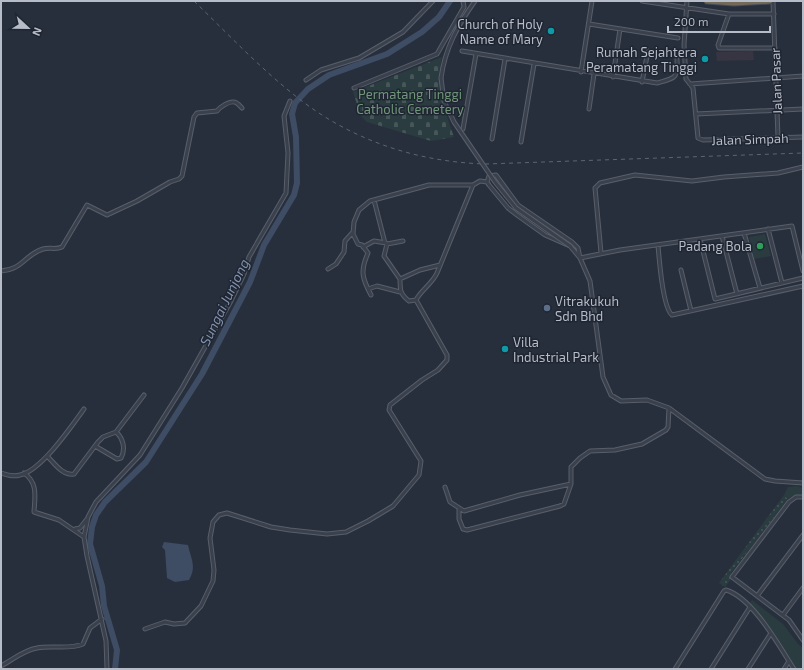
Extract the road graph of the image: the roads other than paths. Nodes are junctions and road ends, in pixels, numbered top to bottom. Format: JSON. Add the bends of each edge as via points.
{"nodes":[{"id":1,"x":433,"y":1,"type":"edge"},
{"id":2,"x":463,"y":1,"type":"edge"},
{"id":3,"x":474,"y":1,"type":"edge"},
{"id":4,"x":592,"y":1,"type":"edge"},
{"id":5,"x":642,"y":1,"type":"edge"},
{"id":6,"x":687,"y":1,"type":"edge"},
{"id":7,"x":708,"y":1,"type":"edge"},
{"id":8,"x":770,"y":1,"type":"edge"},
{"id":9,"x":773,"y":1,"type":"edge"},
{"id":10,"x":734,"y":2,"type":"edge"},
{"id":11,"x":686,"y":8,"type":"junction"},
{"id":12,"x":708,"y":11,"type":"junction"},
{"id":13,"x":729,"y":14,"type":"junction"},
{"id":14,"x":774,"y":14,"type":"junction"},
{"id":15,"x":589,"y":24,"type":"junction"},
{"id":16,"x":620,"y":29,"type":"junction"},
{"id":17,"x":678,"y":38,"type":"dead end"},
{"id":18,"x":775,"y":48,"type":"junction"},
{"id":19,"x":462,"y":51,"type":"dead end"},
{"id":20,"x":648,"y":51,"type":"dead end"},
{"id":21,"x":476,"y":54,"type":"junction"},
{"id":22,"x":505,"y":59,"type":"junction"},
{"id":23,"x":677,"y":59,"type":"dead end"},
{"id":24,"x":534,"y":64,"type":"junction"},
{"id":25,"x":581,"y":72,"type":"junction"},
{"id":26,"x":594,"y":74,"type":"junction"},
{"id":27,"x":803,"y":76,"type":"edge"},
{"id":28,"x":613,"y":77,"type":"junction"},
{"id":29,"x":776,"y":77,"type":"junction"},
{"id":30,"x":306,"y":80,"type":"dead end"},
{"id":31,"x":642,"y":82,"type":"junction"},
{"id":32,"x":690,"y":84,"type":"junction"},
{"id":33,"x":354,"y":88,"type":"dead end"},
{"id":34,"x":290,"y":101,"type":"dead end"},
{"id":35,"x":242,"y":108,"type":"dead end"},
{"id":36,"x":589,"y":109,"type":"dead end"},
{"id":37,"x":803,"y":109,"type":"edge"},
{"id":38,"x":777,"y":110,"type":"junction"},
{"id":39,"x":696,"y":114,"type":"junction"},
{"id":40,"x":463,"y":129,"type":"dead end"},
{"id":41,"x":803,"y":137,"type":"edge"},
{"id":42,"x":778,"y":138,"type":"junction"},
{"id":43,"x":492,"y":139,"type":"dead end"},
{"id":44,"x":521,"y":142,"type":"dead end"},
{"id":45,"x":803,"y":167,"type":"edge"},
{"id":46,"x":487,"y":182,"type":"junction"},
{"id":47,"x":473,"y":185,"type":"junction"},
{"id":48,"x":374,"y":200,"type":"junction"},
{"id":49,"x":768,"y":229,"type":"junction"},
{"id":50,"x":353,"y":232,"type":"junction"},
{"id":51,"x":744,"y":232,"type":"junction"},
{"id":52,"x":722,"y":236,"type":"junction"},
{"id":53,"x":700,"y":239,"type":"junction"},
{"id":54,"x":403,"y":241,"type":"dead end"},
{"id":55,"x":386,"y":243,"type":"junction"},
{"id":56,"x":658,"y":245,"type":"junction"},
{"id":57,"x":570,"y":246,"type":"junction"},
{"id":58,"x":364,"y":247,"type":"junction"},
{"id":59,"x":601,"y":253,"type":"junction"},
{"id":60,"x":580,"y":258,"type":"junction"},
{"id":61,"x":440,"y":265,"type":"junction"},
{"id":62,"x":328,"y":269,"type":"dead end"},
{"id":63,"x":681,"y":270,"type":"dead end"},
{"id":64,"x":1,"y":271,"type":"edge"},
{"id":65,"x":803,"y":271,"type":"edge"},
{"id":66,"x":803,"y":278,"type":"edge"},
{"id":67,"x":400,"y":279,"type":"junction"},
{"id":68,"x":782,"y":283,"type":"junction"},
{"id":69,"x":803,"y":286,"type":"edge"},
{"id":70,"x":760,"y":288,"type":"junction"},
{"id":71,"x":368,"y":289,"type":"junction"},
{"id":72,"x":400,"y":292,"type":"junction"},
{"id":73,"x":737,"y":294,"type":"junction"},
{"id":74,"x":371,"y":295,"type":"dead end"},
{"id":75,"x":416,"y":300,"type":"junction"},
{"id":76,"x":691,"y":311,"type":"junction"},
{"id":77,"x":144,"y":395,"type":"dead end"},
{"id":78,"x":669,"y":408,"type":"junction"},
{"id":79,"x":84,"y":409,"type":"dead end"},
{"id":80,"x":116,"y":432,"type":"junction"},
{"id":81,"x":95,"y":446,"type":"junction"},
{"id":82,"x":48,"y":457,"type":"junction"},
{"id":83,"x":1,"y":473,"type":"edge"},
{"id":84,"x":24,"y":473,"type":"junction"},
{"id":85,"x":803,"y":483,"type":"edge"},
{"id":86,"x":571,"y":484,"type":"junction"},
{"id":87,"x":445,"y":487,"type":"dead end"},
{"id":88,"x":803,"y":497,"type":"edge"},
{"id":89,"x":459,"y":509,"type":"junction"},
{"id":90,"x":88,"y":517,"type":"junction"},
{"id":91,"x":75,"y":529,"type":"junction"},
{"id":92,"x":803,"y":534,"type":"edge"},
{"id":93,"x":84,"y":537,"type":"junction"},
{"id":94,"x":803,"y":588,"type":"edge"},
{"id":95,"x":757,"y":596,"type":"junction"},
{"id":96,"x":750,"y":607,"type":"junction"},
{"id":97,"x":783,"y":614,"type":"junction"},
{"id":98,"x":102,"y":619,"type":"junction"},
{"id":99,"x":145,"y":629,"type":"dead end"},
{"id":100,"x":771,"y":633,"type":"junction"},
{"id":101,"x":803,"y":640,"type":"edge"},
{"id":102,"x":789,"y":661,"type":"junction"},
{"id":103,"x":1,"y":666,"type":"edge"},
{"id":104,"x":107,"y":669,"type":"edge"},
{"id":105,"x":675,"y":669,"type":"edge"},
{"id":106,"x":711,"y":669,"type":"edge"},
{"id":107,"x":748,"y":669,"type":"edge"},
{"id":108,"x":784,"y":669,"type":"edge"},
{"id":109,"x":794,"y":669,"type":"edge"}],
"edges":[{"from":1,"to":30,"type":"street","via":[[403,32],[359,58],[321,70]]},
{"from":2,"to":33,"type":"street","via":[[464,7],[437,54]]},
{"from":3,"to":57,"type":"street","bridge":true,"via":[[447,49],[441,78],[444,101],[454,122],[516,208]]},
{"from":4,"to":15,"type":"street"},
{"from":5,"to":11,"type":"street"},
{"from":6,"to":11,"type":"street"},
{"from":7,"to":10,"type":"highway"},
{"from":7,"to":12,"type":"street"},
{"from":8,"to":10,"type":"highway"},
{"from":9,"to":14,"type":"street","name":"Jalan Pasar"},
{"from":11,"to":12,"type":"street"},
{"from":11,"to":32,"type":"street","via":[[684,44],[686,79]]},
{"from":12,"to":13,"type":"street"},
{"from":13,"to":14,"type":"street"},
{"from":13,"to":18,"type":"street","via":[[719,48]]},
{"from":14,"to":18,"type":"street","name":"Jalan Pasar"},
{"from":15,"to":16,"type":"street"},
{"from":15,"to":25,"type":"street"},
{"from":16,"to":17,"type":"street"},
{"from":16,"to":28,"type":"street"},
{"from":18,"to":29,"type":"street","name":"Jalan Pasar"},
{"from":19,"to":21,"type":"street"},
{"from":20,"to":31,"type":"street"},
{"from":21,"to":22,"type":"street"},
{"from":21,"to":40,"type":"street"},
{"from":22,"to":24,"type":"street"},
{"from":22,"to":43,"type":"street"},
{"from":23,"to":31,"type":"street","via":[[678,73],[674,78],[657,84]]},
{"from":24,"to":25,"type":"street"},
{"from":24,"to":44,"type":"street"},
{"from":25,"to":26,"type":"street"},
{"from":26,"to":28,"type":"street"},
{"from":26,"to":36,"type":"street"},
{"from":27,"to":29,"type":"street"},
{"from":28,"to":31,"type":"street"},
{"from":29,"to":32,"type":"street"},
{"from":29,"to":38,"type":"street","name":"Jalan Pasar"},
{"from":32,"to":39,"type":"street","via":[[693,88]]},
{"from":34,"to":90,"type":"street","via":[[284,116],[288,154],[286,193],[249,257],[231,301],[182,388],[140,455],[96,502]]},
{"from":35,"to":64,"type":"street","via":[[236,102],[232,102],[220,106],[217,111],[197,113],[182,176],[179,179],[107,215],[87,205],[62,247],[44,248],[17,267]]},
{"from":37,"to":38,"type":"street"},
{"from":38,"to":39,"type":"street"},
{"from":38,"to":42,"type":"street","name":"Jalan Pasar"},
{"from":39,"to":42,"type":"street","name":"Jalan Simpah","via":[[698,138],[703,140]]},
{"from":41,"to":42,"type":"street","name":"Jalan Simpah"},
{"from":45,"to":59,"type":"street","via":[[778,173],[692,181],[636,175],[600,183],[595,188]]},
{"from":46,"to":47,"type":"street","via":[[480,181]]},
{"from":46,"to":57,"type":"street","via":[[517,215],[545,235]]},
{"from":46,"to":60,"type":"street","via":[[489,176],[496,175],[518,205],[572,242],[578,248]]},
{"from":47,"to":48,"type":"street","via":[[429,185]]},
{"from":47,"to":61,"type":"street"},
{"from":48,"to":50,"type":"street","via":[[359,210]]},
{"from":48,"to":55,"type":"street"},
{"from":49,"to":51,"type":"street"},
{"from":49,"to":65,"type":"street","via":[[792,226]]},
{"from":49,"to":68,"type":"street"},
{"from":50,"to":58,"type":"street","via":[[355,240]]},
{"from":50,"to":62,"type":"street","via":[[345,242],[344,252],[336,264]]},
{"from":51,"to":52,"type":"street"},
{"from":51,"to":70,"type":"street"},
{"from":52,"to":53,"type":"street"},
{"from":52,"to":73,"type":"street"},
{"from":53,"to":56,"type":"street"},
{"from":53,"to":73,"type":"street","via":[[715,300]]},
{"from":54,"to":55,"type":"street"},
{"from":55,"to":58,"type":"street","via":[[374,241]]},
{"from":55,"to":67,"type":"street","via":[[384,256]]},
{"from":56,"to":59,"type":"street"},
{"from":56,"to":76,"type":"street","via":[[669,313],[672,315]]},
{"from":57,"to":60,"type":"street"},
{"from":58,"to":71,"type":"street","via":[[368,253],[363,263],[362,276]]},
{"from":59,"to":60,"type":"street"},
{"from":60,"to":78,"type":"street","via":[[590,281],[603,377],[611,395],[621,401],[647,400]]},
{"from":61,"to":67,"type":"street"},
{"from":61,"to":75,"type":"street","via":[[433,281]]},
{"from":63,"to":76,"type":"street"},
{"from":66,"to":68,"type":"street"},
{"from":67,"to":72,"type":"street"},
{"from":68,"to":70,"type":"street"},
{"from":69,"to":76,"type":"street"},
{"from":70,"to":73,"type":"street"},
{"from":71,"to":72,"type":"street","via":[[377,286]]},
{"from":71,"to":74,"type":"street"},
{"from":72,"to":75,"type":"street","via":[[409,301]]},
{"from":75,"to":99,"type":"street","via":[[447,355],[447,360],[438,370],[390,405],[390,410],[420,461],[418,475],[405,493],[383,513],[346,532],[327,534],[290,530],[227,514],[219,515],[213,522],[210,538],[213,581],[201,606],[185,623],[165,622]]},
{"from":77,"to":80,"type":"street"},
{"from":78,"to":85,"type":"street","via":[[766,479]]},
{"from":78,"to":86,"type":"street","via":[[666,430],[642,444],[615,450],[597,450],[586,454],[571,467]]},
{"from":79,"to":82,"type":"street"},
{"from":80,"to":81,"type":"street","via":[[103,437]]},
{"from":80,"to":81,"type":"street","via":[[121,436],[124,449],[121,458],[117,459]]},
{"from":81,"to":82,"type":"street","via":[[73,475],[62,471]]},
{"from":82,"to":84,"type":"street"},
{"from":83,"to":84,"type":"street","via":[[13,476]]},
{"from":84,"to":91,"type":"street","via":[[31,478],[35,486],[34,512],[59,520]]},
{"from":86,"to":89,"type":"street","via":[[520,495],[470,510]]},
{"from":86,"to":89,"type":"street","via":[[564,504],[560,506],[474,529],[463,529]]},
{"from":87,"to":89,"type":"street","via":[[450,502]]},
{"from":88,"to":95,"type":"street","via":[[796,497],[789,502],[732,577]]},
{"from":90,"to":91,"type":"street","via":[[80,528]]},
{"from":90,"to":93,"type":"street"},
{"from":91,"to":93,"type":"street"},
{"from":92,"to":95,"type":"street"},
{"from":93,"to":98,"type":"street"},
{"from":94,"to":97,"type":"street"},
{"from":95,"to":97,"type":"street"},
{"from":96,"to":100,"type":"street"},
{"from":96,"to":105,"type":"street","via":[[729,591],[724,591]]},
{"from":96,"to":106,"type":"street"},
{"from":97,"to":101,"type":"street"},
{"from":98,"to":103,"type":"street","via":[[90,628],[83,644],[37,647]]},
{"from":98,"to":104,"type":"street"},
{"from":100,"to":102,"type":"street"},
{"from":100,"to":107,"type":"street"},
{"from":102,"to":108,"type":"street"},
{"from":102,"to":109,"type":"street"}]}
